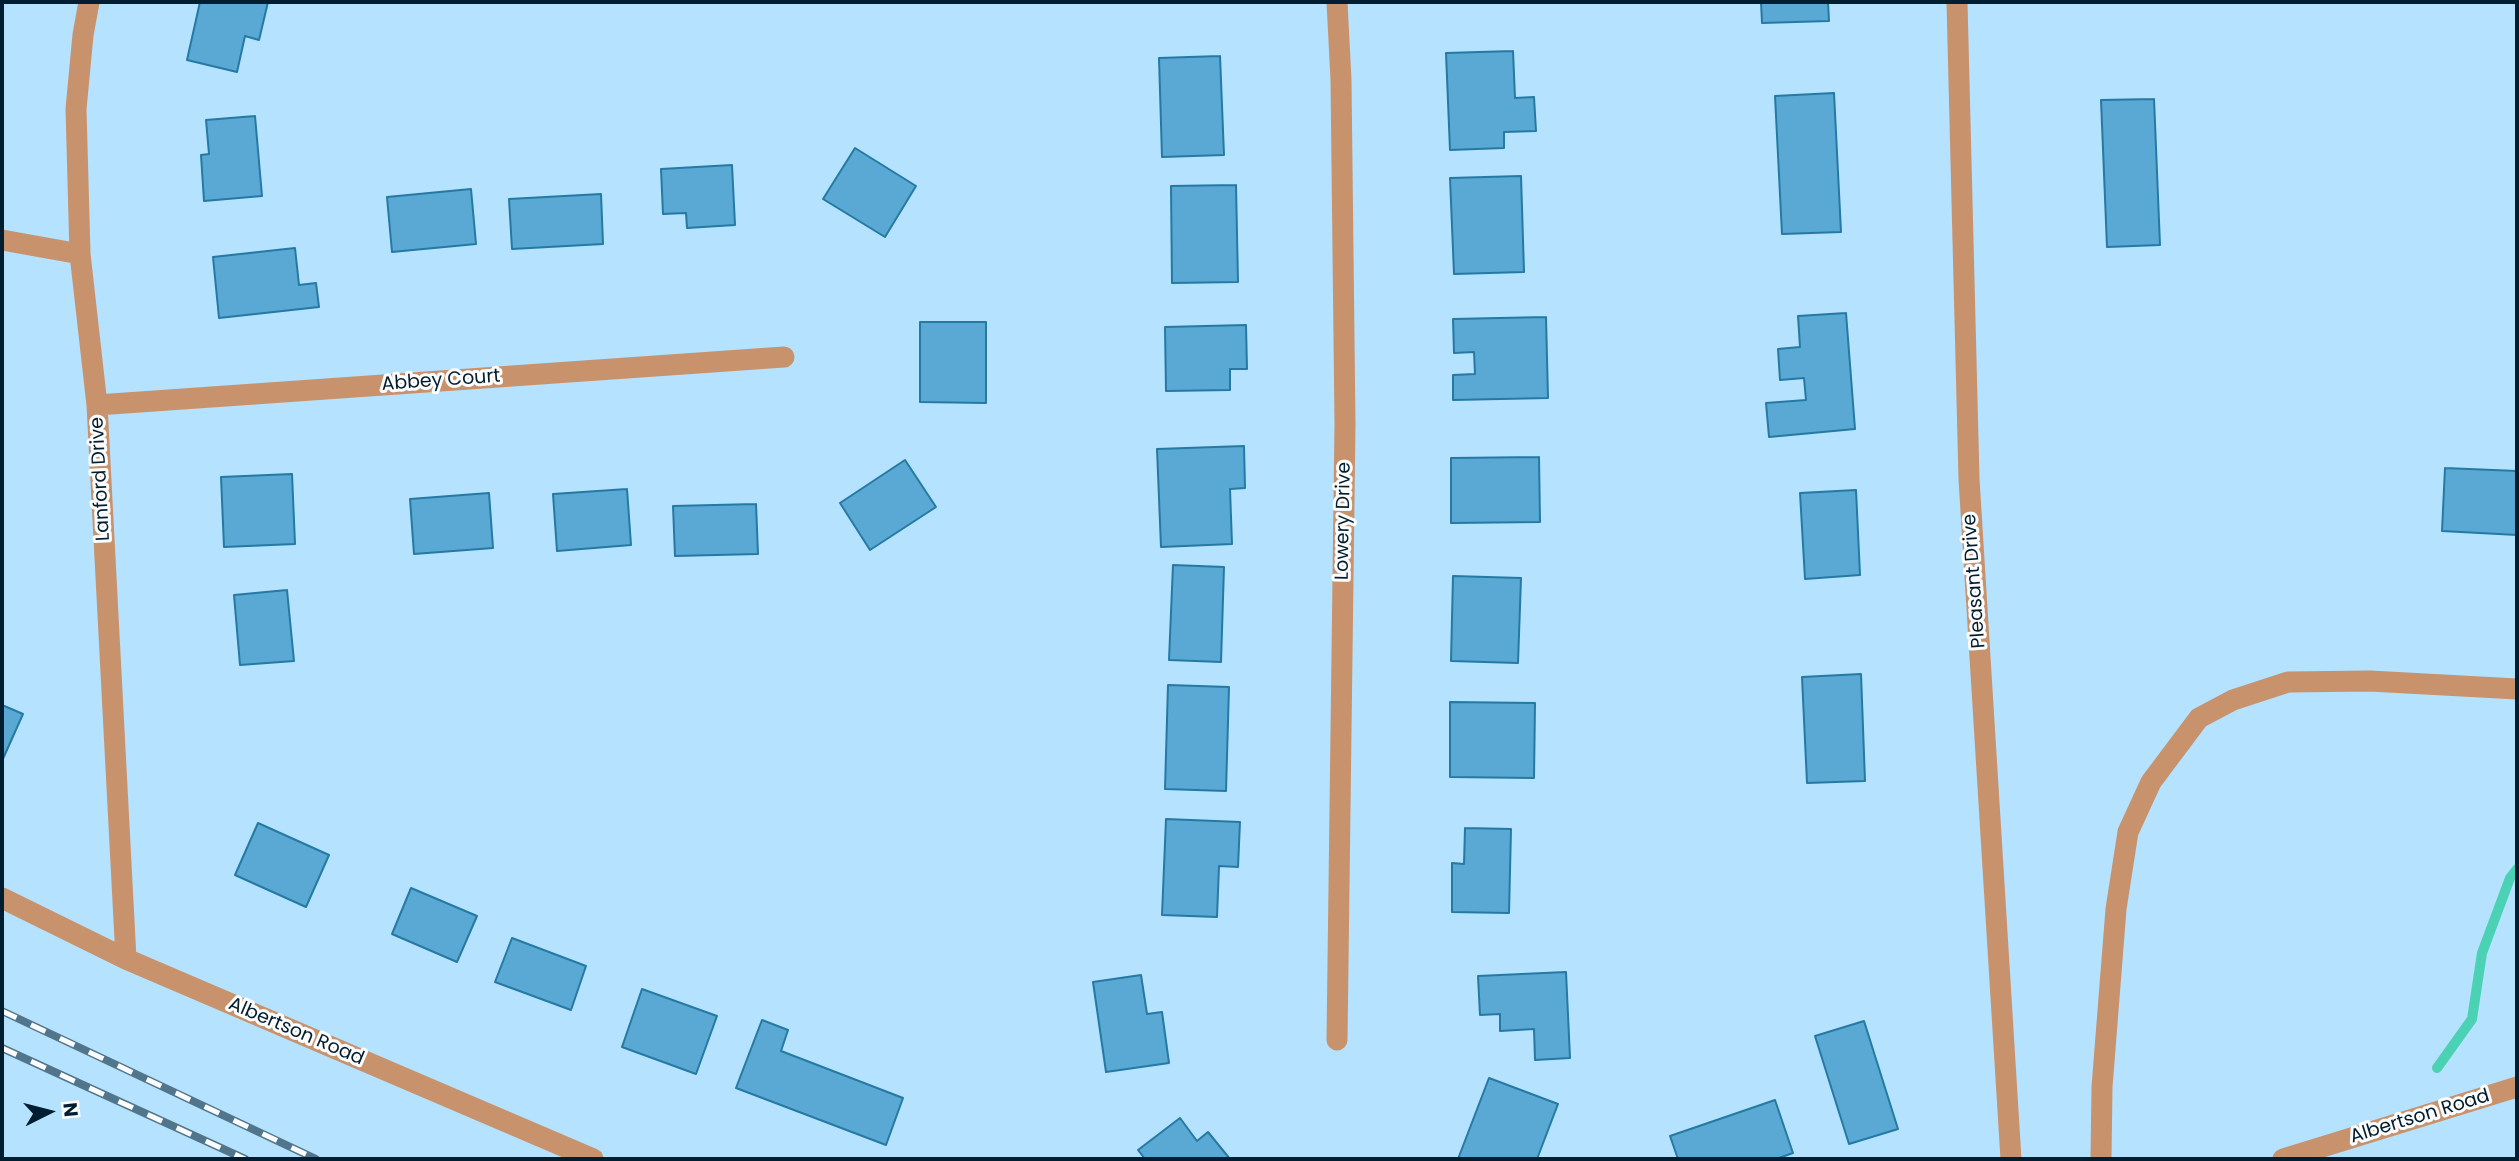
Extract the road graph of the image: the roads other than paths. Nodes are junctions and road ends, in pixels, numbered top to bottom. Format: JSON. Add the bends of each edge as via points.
{"nodes":[{"id":1,"x":89,"y":2,"type":"edge"},
{"id":2,"x":1337,"y":2,"type":"edge"},
{"id":3,"x":1957,"y":2,"type":"edge"},
{"id":4,"x":2,"y":240,"type":"edge"},
{"id":5,"x":80,"y":254,"type":"junction"},
{"id":6,"x":784,"y":357,"type":"dead end"},
{"id":7,"x":97,"y":405,"type":"junction"},
{"id":8,"x":2517,"y":688,"type":"edge"},
{"id":9,"x":2,"y":898,"type":"edge"},
{"id":10,"x":126,"y":959,"type":"junction"},
{"id":11,"x":1337,"y":1040,"type":"dead end"},
{"id":12,"x":2517,"y":1087,"type":"edge"},
{"id":13,"x":593,"y":1159,"type":"edge"},
{"id":14,"x":2011,"y":1159,"type":"edge"},
{"id":15,"x":2101,"y":1159,"type":"edge"},
{"id":16,"x":2283,"y":1159,"type":"edge"}],
"edges":[{"from":1,"to":5,"type":"street","name":"Lanford Drive","via":[[76,109]]},
{"from":2,"to":11,"type":"street","name":"Lowery Drive","via":[[1345,425]]},
{"from":3,"to":14,"type":"street","name":"Pleasant Drive","via":[[1969,479]]},
{"from":4,"to":5,"type":"street"},
{"from":5,"to":7,"type":"street","name":"Lanford Drive"},
{"from":6,"to":7,"type":"street","name":"Abbey Court"},
{"from":7,"to":10,"type":"street","name":"Lanford Drive"},
{"from":8,"to":15,"type":"street","via":[[2288,681],[2233,700],[2199,718],[2151,782],[2128,832],[2116,909]]},
{"from":9,"to":10,"type":"street","name":"Albertson Road"},
{"from":10,"to":13,"type":"street","name":"Albertson Road"},
{"from":12,"to":16,"type":"street","name":"Albertson Road"}]}
